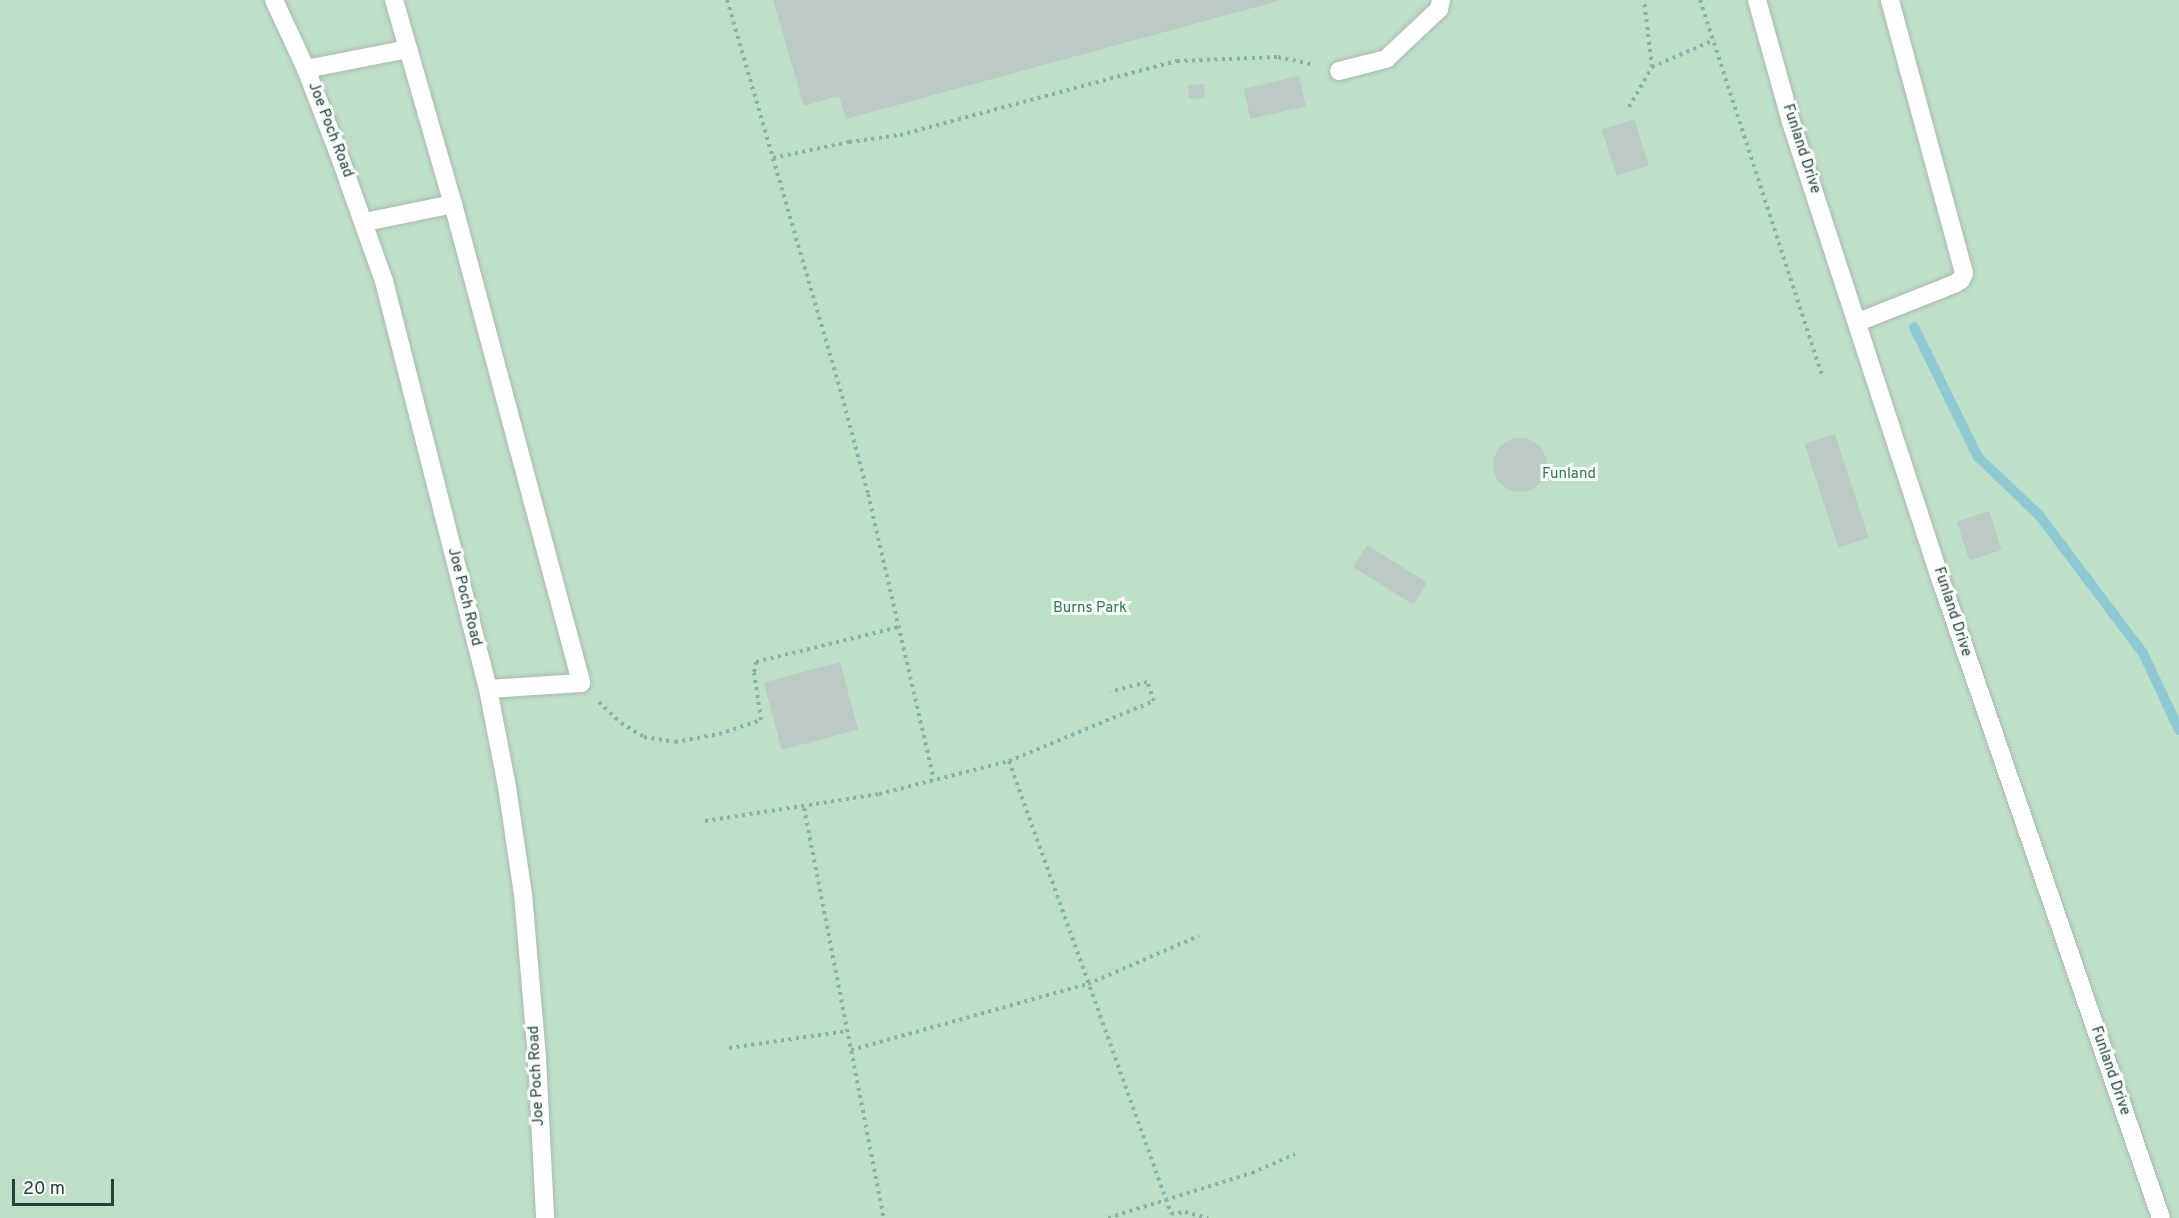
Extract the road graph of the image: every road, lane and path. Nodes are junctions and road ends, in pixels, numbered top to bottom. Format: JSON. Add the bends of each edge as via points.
{"nodes":[{"id":1,"x":274,"y":0,"type":"edge"},
{"id":2,"x":394,"y":0,"type":"edge"},
{"id":3,"x":727,"y":0,"type":"edge"},
{"id":4,"x":1441,"y":0,"type":"edge"},
{"id":5,"x":1644,"y":0,"type":"edge"},
{"id":6,"x":1700,"y":0,"type":"edge"},
{"id":7,"x":1758,"y":0,"type":"edge"},
{"id":8,"x":1890,"y":0,"type":"edge"},
{"id":9,"x":1714,"y":40,"type":"junction"},
{"id":10,"x":408,"y":49,"type":"junction"},
{"id":11,"x":1652,"y":67,"type":"junction"},
{"id":12,"x":306,"y":69,"type":"junction"},
{"id":13,"x":1339,"y":71,"type":"joint"},
{"id":14,"x":1629,"y":107,"type":"dead end"},
{"id":15,"x":773,"y":158,"type":"junction"},
{"id":16,"x":453,"y":204,"type":"junction"},
{"id":17,"x":365,"y":222,"type":"junction"},
{"id":18,"x":1858,"y":322,"type":"junction"},
{"id":19,"x":1821,"y":375,"type":"dead end"},
{"id":20,"x":899,"y":627,"type":"junction"},
{"id":21,"x":580,"y":684,"type":"junction"},
{"id":22,"x":488,"y":689,"type":"junction"},
{"id":23,"x":1110,"y":692,"type":"dead end"},
{"id":24,"x":1009,"y":761,"type":"junction"},
{"id":25,"x":934,"y":779,"type":"junction"},
{"id":26,"x":804,"y":808,"type":"junction"},
{"id":27,"x":705,"y":821,"type":"dead end"},
{"id":28,"x":1199,"y":936,"type":"dead end"},
{"id":29,"x":1088,"y":984,"type":"junction"},
{"id":30,"x":848,"y":1031,"type":"junction"},
{"id":31,"x":729,"y":1048,"type":"dead end"},
{"id":32,"x":851,"y":1050,"type":"junction"},
{"id":33,"x":1295,"y":1154,"type":"dead end"},
{"id":34,"x":1166,"y":1201,"type":"junction"},
{"id":35,"x":1171,"y":1214,"type":"junction"},
{"id":36,"x":545,"y":1218,"type":"edge"},
{"id":37,"x":884,"y":1218,"type":"edge"},
{"id":38,"x":1108,"y":1218,"type":"edge"},
{"id":39,"x":1167,"y":1218,"type":"edge"},
{"id":40,"x":1208,"y":1218,"type":"edge"},
{"id":41,"x":2162,"y":1218,"type":"edge"}],
"edges":[{"from":1,"to":12,"type":"street","name":"Joe Poch Road"},
{"from":2,"to":10,"type":"street"},
{"from":3,"to":15,"type":"path"},
{"from":4,"to":13,"type":"street","via":[[1439,9],[1386,59]]},
{"from":5,"to":11,"type":"path"},
{"from":6,"to":9,"type":"path"},
{"from":7,"to":18,"type":"street","name":"Funland Drive","via":[[1791,122]]},
{"from":8,"to":18,"type":"street","via":[[1964,273],[1954,284]]},
{"from":9,"to":11,"type":"path"},
{"from":9,"to":19,"type":"path"},
{"from":10,"to":12,"type":"street"},
{"from":10,"to":16,"type":"street"},
{"from":11,"to":14,"type":"path"},
{"from":12,"to":17,"type":"street","name":"Joe Poch Road"},
{"from":13,"to":15,"type":"path","via":[[1278,57],[1177,61],[900,135]]},
{"from":15,"to":20,"type":"path","via":[[842,396]]},
{"from":16,"to":17,"type":"street"},
{"from":16,"to":21,"type":"street"},
{"from":17,"to":22,"type":"street","name":"Joe Poch Road","via":[[384,281]]},
{"from":18,"to":41,"type":"street","name":"Funland Drive","via":[[1989,723]]},
{"from":20,"to":21,"type":"path","via":[[756,662],[761,720],[693,740],[654,740],[633,732]]},
{"from":20,"to":25,"type":"path"},
{"from":21,"to":22,"type":"street"},
{"from":22,"to":36,"type":"street","name":"Joe Poch Road","via":[[523,894]]},
{"from":23,"to":24,"type":"path","via":[[1147,682],[1154,700]]},
{"from":24,"to":25,"type":"path"},
{"from":24,"to":29,"type":"path"},
{"from":25,"to":26,"type":"path"},
{"from":26,"to":27,"type":"path"},
{"from":26,"to":30,"type":"path"},
{"from":28,"to":29,"type":"path"},
{"from":29,"to":32,"type":"path"},
{"from":29,"to":34,"type":"path"},
{"from":30,"to":31,"type":"path"},
{"from":30,"to":32,"type":"path"},
{"from":32,"to":37,"type":"path"},
{"from":33,"to":34,"type":"path","via":[[1252,1173]]},
{"from":34,"to":35,"type":"path"},
{"from":34,"to":38,"type":"path"},
{"from":35,"to":39,"type":"path"},
{"from":35,"to":40,"type":"path","via":[[1185,1212]]}]}
